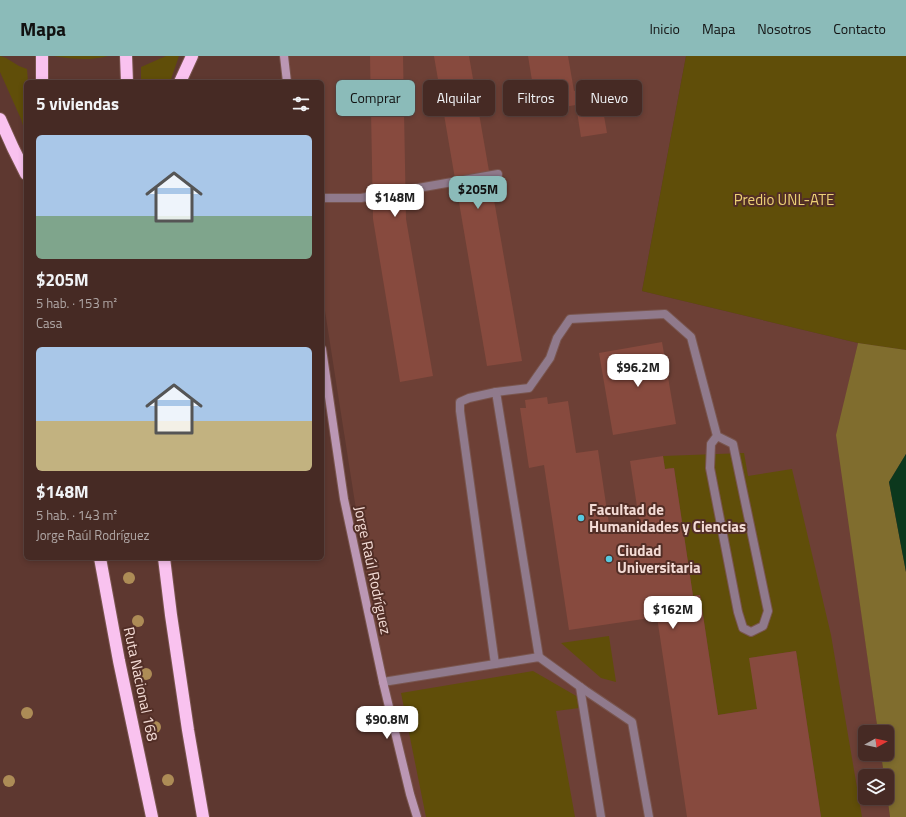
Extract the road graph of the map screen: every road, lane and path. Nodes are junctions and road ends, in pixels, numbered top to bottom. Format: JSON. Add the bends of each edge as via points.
{"nodes":[{"id":1,"x":42,"y":56,"type":"edge"},
{"id":2,"x":126,"y":56,"type":"edge"},
{"id":3,"x":192,"y":56,"type":"edge"},
{"id":4,"x":284,"y":56,"type":"edge"},
{"id":5,"x":42,"y":80,"type":"edge"},
{"id":6,"x":127,"y":80,"type":"edge"},
{"id":7,"x":181,"y":80,"type":"edge"},
{"id":8,"x":287,"y":80,"type":"edge"},
{"id":9,"x":0,"y":119,"type":"edge"},
{"id":10,"x":24,"y":170,"type":"edge"},
{"id":11,"x":498,"y":174,"type":"dead end"},
{"id":12,"x":324,"y":198,"type":"edge"},
{"id":13,"x":324,"y":363,"type":"edge"},
{"id":14,"x":496,"y":392,"type":"junction"},
{"id":15,"x":717,"y":436,"type":"junction"},
{"id":16,"x":100,"y":560,"type":"edge"},
{"id":17,"x":164,"y":560,"type":"edge"},
{"id":18,"x":539,"y":657,"type":"junction"},
{"id":19,"x":496,"y":664,"type":"junction"},
{"id":20,"x":383,"y":682,"type":"junction"},
{"id":21,"x":580,"y":686,"type":"junction"},
{"id":22,"x":410,"y":794,"type":"junction"},
{"id":23,"x":152,"y":817,"type":"edge"},
{"id":24,"x":203,"y":817,"type":"edge"},
{"id":25,"x":413,"y":817,"type":"edge"},
{"id":26,"x":417,"y":817,"type":"edge"},
{"id":27,"x":601,"y":817,"type":"edge"},
{"id":28,"x":648,"y":817,"type":"edge"}],
"edges":[{"from":1,"to":5,"type":"highway"},
{"from":2,"to":6,"type":"highway"},
{"from":3,"to":7,"type":"highway"},
{"from":4,"to":8,"type":"main road"},
{"from":9,"to":10,"type":"highway"},
{"from":11,"to":12,"type":"lane","via":[[361,198]]},
{"from":13,"to":20,"type":"main road","name":"Jorge Raúl Rodríguez","via":[[344,499]]},
{"from":14,"to":15,"type":"lane","via":[[529,388],[550,358],[557,338],[570,319],[665,314],[691,337]]},
{"from":14,"to":18,"type":"lane"},
{"from":14,"to":19,"type":"lane","via":[[460,402]]},
{"from":15,"to":15,"type":"lane","via":[[733,444],[768,611],[763,626],[751,632],[743,628],[738,612],[710,468],[711,444]]},
{"from":16,"to":23,"type":"highway","name":"Ruta Nacional 168"},
{"from":17,"to":24,"type":"highway"},
{"from":18,"to":19,"type":"lane"},
{"from":18,"to":21,"type":"lane"},
{"from":19,"to":20,"type":"lane"},
{"from":20,"to":22,"type":"main road","name":"Jorge Raúl Rodríguez"},
{"from":21,"to":27,"type":"lane"},
{"from":21,"to":28,"type":"lane","via":[[632,722]]},
{"from":22,"to":25,"type":"main road","name":"Jorge Raúl Rodríguez"},
{"from":22,"to":26,"type":"main road","name":"Jorge Raúl Rodríguez"}]}
